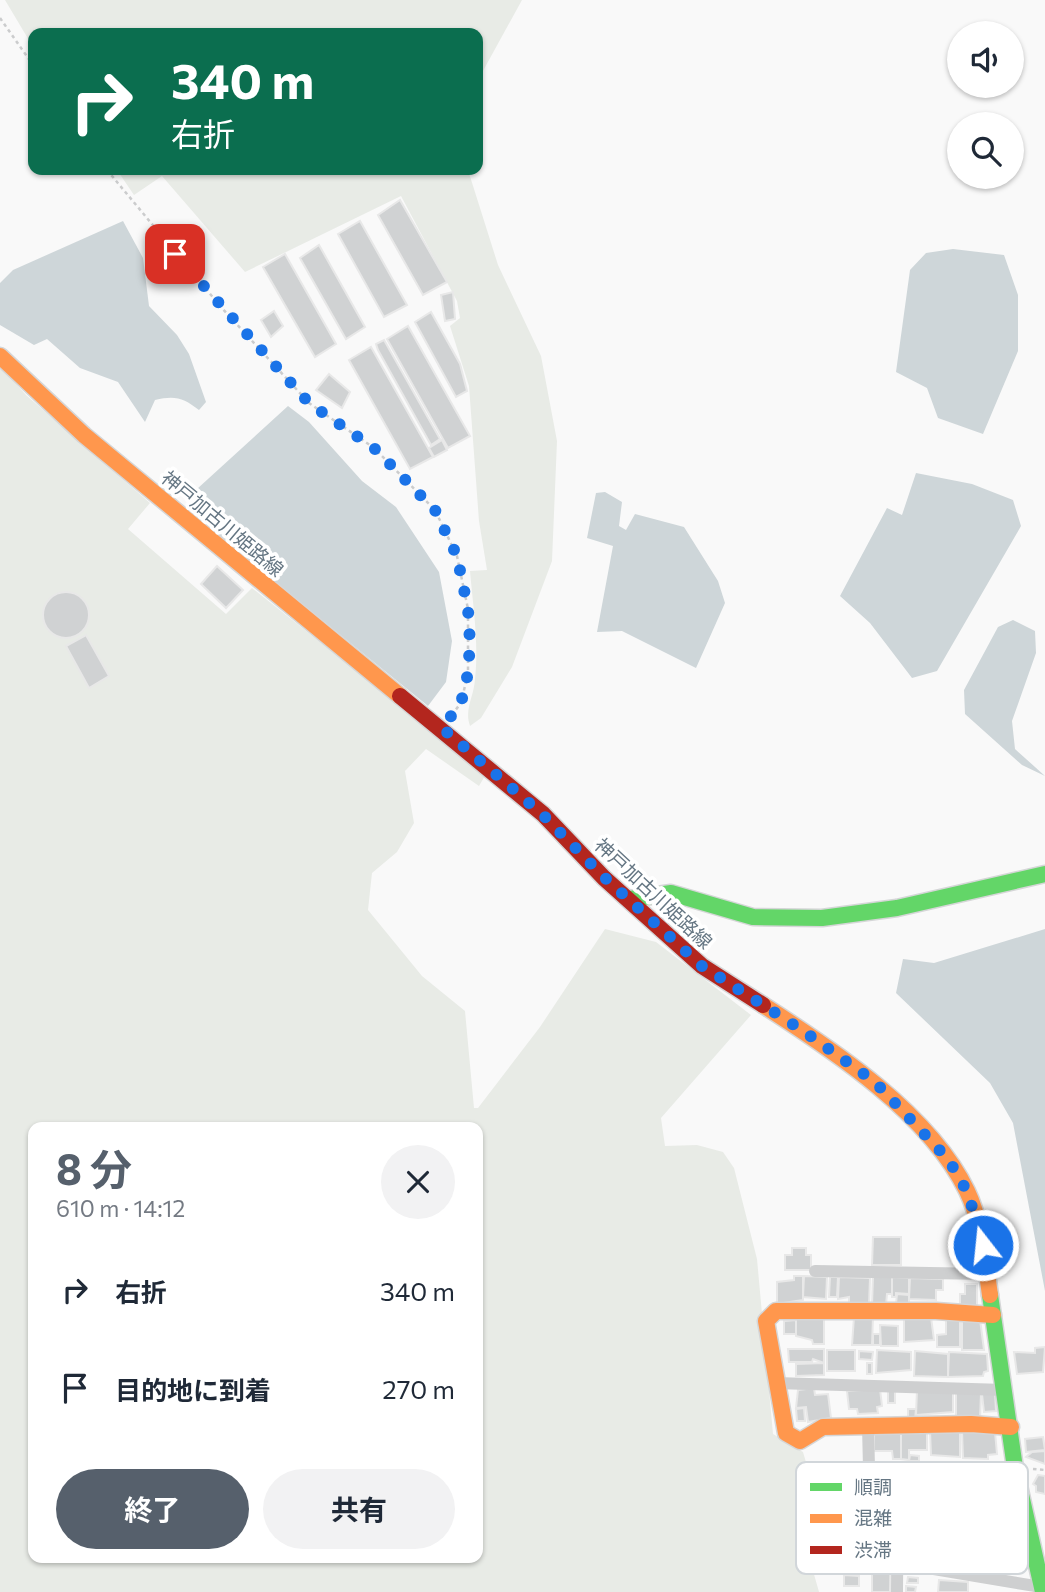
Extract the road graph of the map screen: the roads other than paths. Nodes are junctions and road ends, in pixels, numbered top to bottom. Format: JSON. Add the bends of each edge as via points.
{"nodes":[{"id":1,"x":0,"y":356,"type":"edge"},
{"id":2,"x":1045,"y":874,"type":"edge"},
{"id":3,"x":629,"y":899,"type":"junction"},
{"id":4,"x":815,"y":1270,"type":"dead end"},
{"id":5,"x":987,"y":1274,"type":"junction"},
{"id":6,"x":993,"y":1315,"type":"junction"},
{"id":7,"x":776,"y":1383,"type":"junction"},
{"id":8,"x":1004,"y":1390,"type":"junction"},
{"id":9,"x":868,"y":1426,"type":"junction"},
{"id":10,"x":1011,"y":1427,"type":"junction"},
{"id":11,"x":869,"y":1462,"type":"edge"},
{"id":12,"x":1015,"y":1462,"type":"edge"},
{"id":13,"x":1028,"y":1524,"type":"edge"},
{"id":14,"x":898,"y":1574,"type":"edge"},
{"id":15,"x":957,"y":1574,"type":"edge"},
{"id":16,"x":1042,"y":1590,"type":"edge"},
{"id":17,"x":897,"y":1592,"type":"edge"}],
"edges":[{"from":1,"to":3,"type":"main road","name":"神戸加古川姫路線","via":[[84,435],[542,814]]},
{"from":2,"to":3,"type":"main road","via":[[897,908],[822,918],[753,917],[671,893]]},
{"from":3,"to":5,"type":"main road","name":"神戸加古川姫路線","via":[[702,966],[875,1082],[918,1123],[968,1193]]},
{"from":4,"to":5,"type":"street"},
{"from":5,"to":6,"type":"main road","name":"神戸加古川姫路線"},
{"from":6,"to":7,"type":"main road","via":[[776,1311],[766,1321]]},
{"from":6,"to":8,"type":"main road","name":"神戸加古川姫路線"},
{"from":7,"to":8,"type":"street"},
{"from":7,"to":9,"type":"main road","via":[[786,1433],[800,1441],[823,1427]]},
{"from":8,"to":10,"type":"main road","name":"神戸加古川姫路線"},
{"from":9,"to":10,"type":"main road"},
{"from":9,"to":11,"type":"street"},
{"from":10,"to":12,"type":"main road","name":"神戸加古川姫路線"},
{"from":13,"to":16,"type":"main road","name":"神戸加古川姫路線"},
{"from":14,"to":17,"type":"street"},
{"from":15,"to":16,"type":"street"}]}
